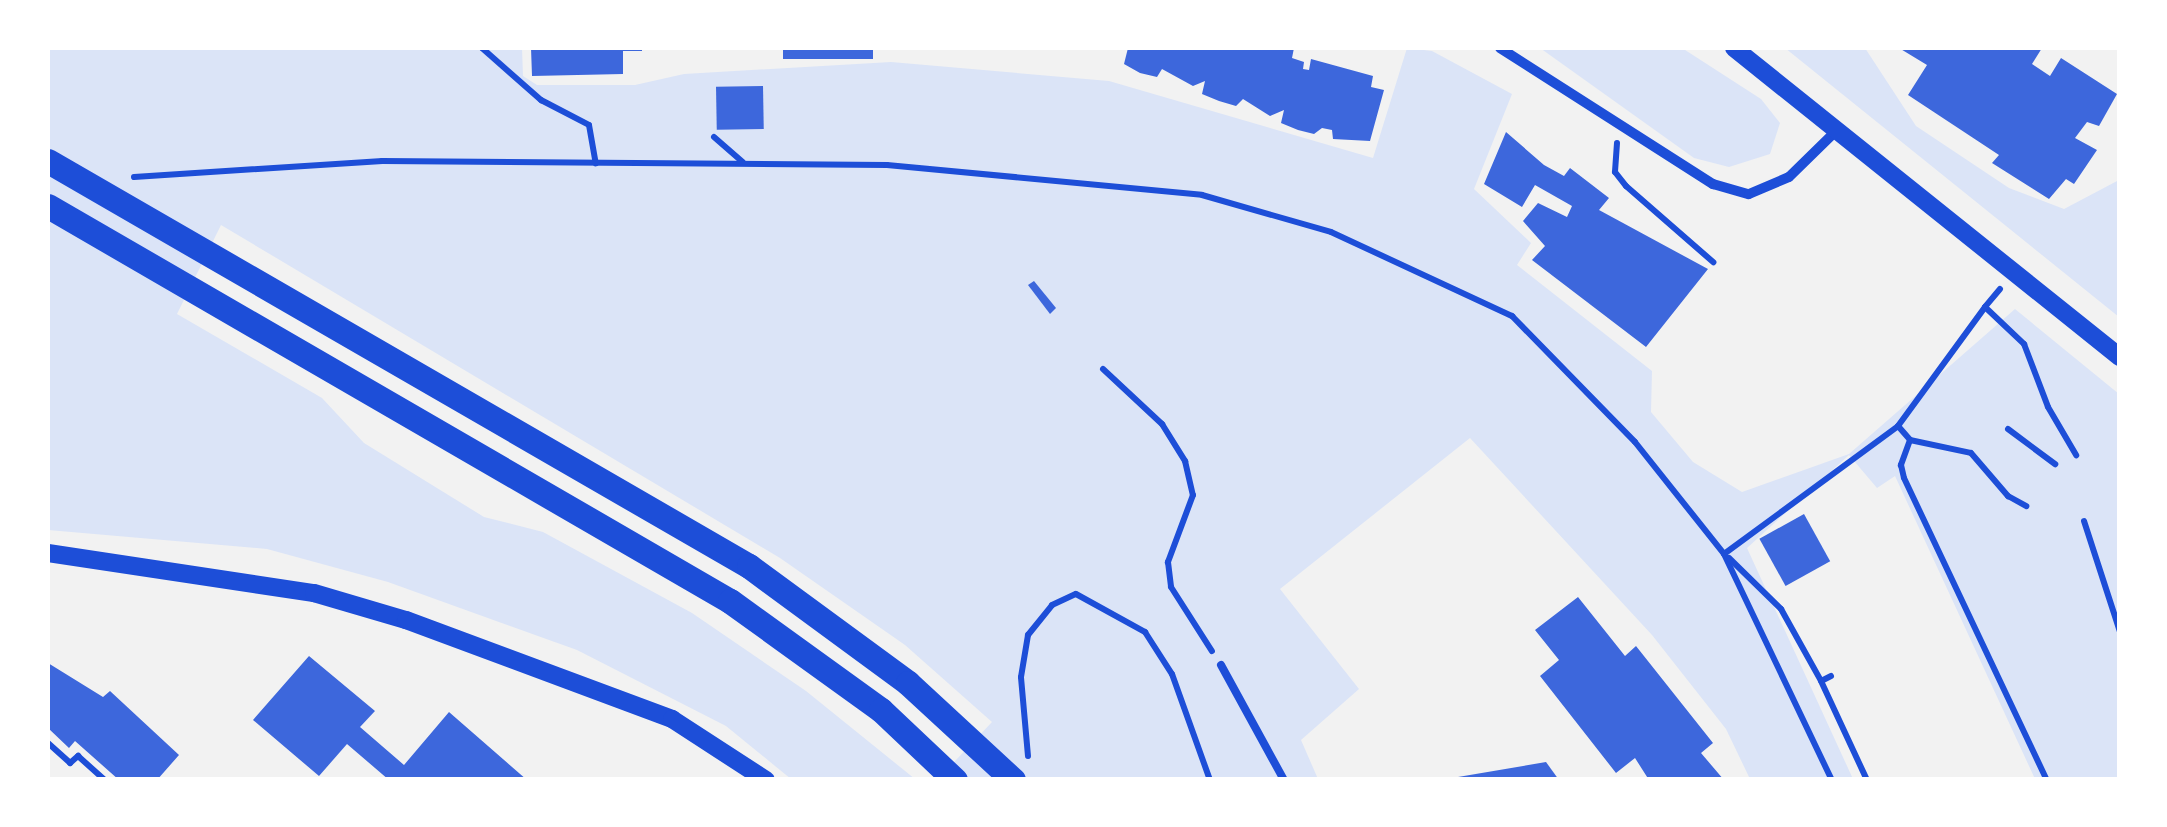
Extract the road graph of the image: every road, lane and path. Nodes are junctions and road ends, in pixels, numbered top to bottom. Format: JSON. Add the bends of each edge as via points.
{"nodes":[{"id":1,"x":482,"y":48,"type":"edge"},
{"id":2,"x":1500,"y":48,"type":"edge"},
{"id":3,"x":1734,"y":48,"type":"edge"},
{"id":4,"x":1628,"y":128,"type":"junction"},
{"id":5,"x":1838,"y":128,"type":"junction"},
{"id":6,"x":714,"y":137,"type":"dead end"},
{"id":7,"x":48,"y":160,"type":"edge"},
{"id":8,"x":596,"y":163,"type":"junction"},
{"id":9,"x":746,"y":164,"type":"junction"},
{"id":10,"x":126,"y":178,"type":"dead end"},
{"id":11,"x":48,"y":206,"type":"edge"},
{"id":12,"x":1713,"y":262,"type":"dead end"},
{"id":13,"x":2014,"y":272,"type":"junction"},
{"id":14,"x":1985,"y":307,"type":"junction"},
{"id":15,"x":2120,"y":357,"type":"edge"},
{"id":16,"x":1103,"y":369,"type":"dead end"},
{"id":17,"x":1898,"y":426,"type":"junction"},
{"id":18,"x":2008,"y":430,"type":"dead end"},
{"id":19,"x":1910,"y":440,"type":"junction"},
{"id":20,"x":2076,"y":455,"type":"dead end"},
{"id":21,"x":2055,"y":464,"type":"dead end"},
{"id":22,"x":2026,"y":506,"type":"dead end"},
{"id":23,"x":2084,"y":521,"type":"dead end"},
{"id":24,"x":48,"y":553,"type":"edge"},
{"id":25,"x":1724,"y":554,"type":"junction"},
{"id":26,"x":2120,"y":632,"type":"edge"},
{"id":27,"x":1221,"y":664,"type":"joint"},
{"id":28,"x":1831,"y":676,"type":"dead end"},
{"id":29,"x":1821,"y":681,"type":"junction"},
{"id":30,"x":48,"y":743,"type":"edge"},
{"id":31,"x":1022,"y":773,"type":"edge"},
{"id":32,"x":951,"y":775,"type":"edge"},
{"id":33,"x":105,"y":780,"type":"edge"},
{"id":34,"x":766,"y":780,"type":"edge"},
{"id":35,"x":1210,"y":780,"type":"edge"},
{"id":36,"x":1284,"y":780,"type":"edge"},
{"id":37,"x":1832,"y":780,"type":"edge"},
{"id":38,"x":1867,"y":780,"type":"edge"},
{"id":39,"x":2047,"y":780,"type":"edge"}],
"edges":[{"from":1,"to":8,"type":"path","via":[[541,100],[590,125]]},
{"from":2,"to":4,"type":"street"},
{"from":3,"to":5,"type":"street"},
{"from":4,"to":5,"type":"street","via":[[1712,184],[1749,194],[1789,177]]},
{"from":4,"to":12,"type":"path","via":[[1615,146],[1615,172]]},
{"from":5,"to":13,"type":"street"},
{"from":6,"to":9,"type":"path"},
{"from":7,"to":31,"type":"highway","via":[[749,566]]},
{"from":8,"to":9,"type":"path"},
{"from":8,"to":10,"type":"path","via":[[382,162]]},
{"from":9,"to":25,"type":"path","via":[[887,164],[1202,195],[1331,232],[1512,316],[1635,442]]},
{"from":11,"to":32,"type":"highway","via":[[730,601],[851,687]]},
{"from":13,"to":14,"type":"path"},
{"from":13,"to":15,"type":"street"},
{"from":14,"to":17,"type":"path"},
{"from":14,"to":20,"type":"path","via":[[2024,344]]},
{"from":16,"to":27,"type":"path","via":[[1162,424],[1185,461],[1194,495],[1168,562],[1171,587]]},
{"from":17,"to":19,"type":"path"},
{"from":17,"to":25,"type":"path"},
{"from":18,"to":21,"type":"path"},
{"from":19,"to":22,"type":"path","via":[[1971,452],[2008,496]]},
{"from":19,"to":39,"type":"path","via":[[1900,465],[1904,478]]},
{"from":23,"to":26,"type":"path"},
{"from":24,"to":34,"type":"street","via":[[314,593],[406,620],[672,718]]},
{"from":25,"to":29,"type":"path","via":[[1782,609]]},
{"from":25,"to":37,"type":"path"},
{"from":27,"to":36,"type":"lane"},
{"from":28,"to":29,"type":"path"},
{"from":29,"to":38,"type":"path"},
{"from":30,"to":33,"type":"path","via":[[70,764],[78,756]]},
{"from":31,"to":35,"type":"path","via":[[1021,677],[1028,635],[1052,606],[1076,594],[1145,632],[1172,674]]}]}
